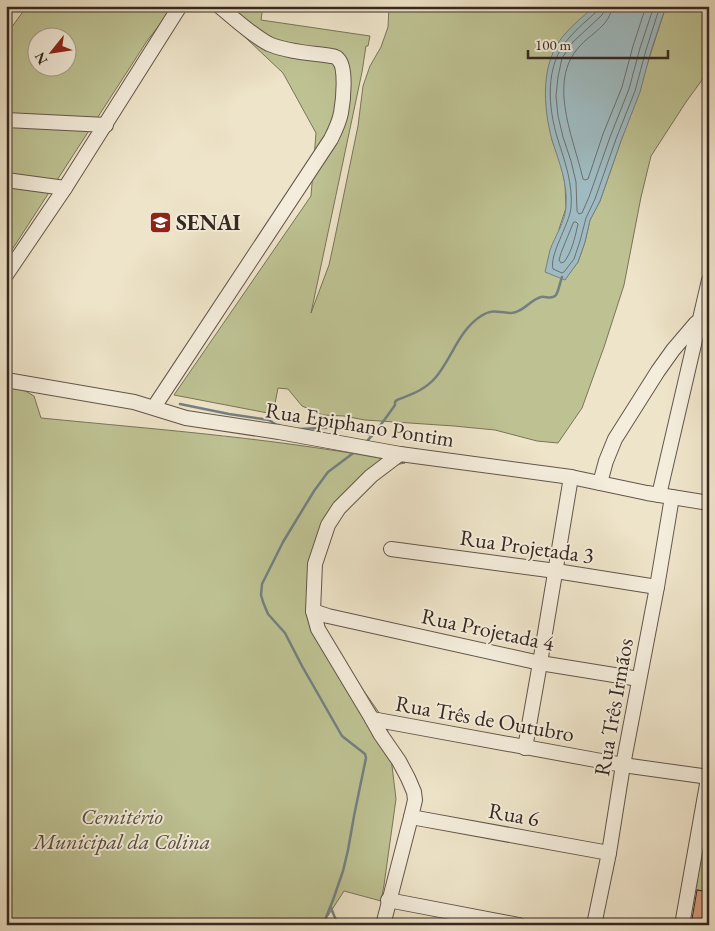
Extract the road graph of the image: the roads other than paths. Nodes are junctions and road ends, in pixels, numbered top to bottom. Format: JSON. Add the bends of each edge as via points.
{"nodes":[{"id":1,"x":180,"y":6,"type":"edge"},
{"id":2,"x":219,"y":6,"type":"edge"},
{"id":3,"x":6,"y":120,"type":"edge"},
{"id":4,"x":106,"y":125,"type":"junction"},
{"id":5,"x":6,"y":180,"type":"edge"},
{"id":6,"x":66,"y":188,"type":"junction"},
{"id":7,"x":7,"y":272,"type":"edge"},
{"id":8,"x":709,"y":280,"type":"edge"},
{"id":9,"x":698,"y":320,"type":"junction"},
{"id":10,"x":662,"y":365,"type":"junction"},
{"id":11,"x":686,"y":378,"type":"junction"},
{"id":12,"x":6,"y":380,"type":"edge"},
{"id":13,"x":154,"y":407,"type":"junction"},
{"id":14,"x":400,"y":454,"type":"junction"},
{"id":15,"x":571,"y":477,"type":"junction"},
{"id":16,"x":600,"y":483,"type":"junction"},
{"id":17,"x":665,"y":496,"type":"junction"},
{"id":18,"x":709,"y":502,"type":"edge"},
{"id":19,"x":391,"y":549,"type":"dead end"},
{"id":20,"x":556,"y":571,"type":"junction"},
{"id":21,"x":656,"y":587,"type":"junction"},
{"id":22,"x":313,"y":611,"type":"junction"},
{"id":23,"x":540,"y":663,"type":"junction"},
{"id":24,"x":639,"y":679,"type":"junction"},
{"id":25,"x":372,"y":719,"type":"junction"},
{"id":26,"x":525,"y":748,"type":"junction"},
{"id":27,"x":623,"y":765,"type":"junction"},
{"id":28,"x":709,"y":775,"type":"edge"},
{"id":29,"x":411,"y":817,"type":"junction"},
{"id":30,"x":609,"y":853,"type":"junction"},
{"id":31,"x":388,"y":900,"type":"junction"},
{"id":32,"x":383,"y":925,"type":"edge"},
{"id":33,"x":519,"y":925,"type":"edge"},
{"id":34,"x":594,"y":925,"type":"edge"},
{"id":35,"x":682,"y":925,"type":"edge"}],
"edges":[{"from":1,"to":4,"type":"street"},
{"from":2,"to":13,"type":"street","via":[[269,43],[338,58],[344,76],[341,113],[331,139]]},
{"from":3,"to":4,"type":"street"},
{"from":4,"to":6,"type":"street"},
{"from":5,"to":6,"type":"street"},
{"from":6,"to":7,"type":"street"},
{"from":8,"to":9,"type":"street","name":"Rua Três Irmãos"},
{"from":9,"to":10,"type":"street"},
{"from":9,"to":11,"type":"street","name":"Rua Três Irmãos"},
{"from":10,"to":11,"type":"street","via":[[676,368]]},
{"from":10,"to":16,"type":"street","via":[[615,439]]},
{"from":11,"to":17,"type":"street","name":"Rua Três Irmãos"},
{"from":12,"to":13,"type":"street","name":"Rua Epiphano Pontim"},
{"from":13,"to":14,"type":"street","name":"Rua Epiphano Pontim","via":[[186,418]]},
{"from":14,"to":15,"type":"street","name":"Rua Epiphano Pontim"},
{"from":14,"to":22,"type":"street","via":[[371,476],[339,508],[328,525],[315,564]]},
{"from":15,"to":16,"type":"street","name":"Rua Epiphano Pontim"},
{"from":15,"to":20,"type":"street"},
{"from":16,"to":17,"type":"street","name":"Rua Epiphano Pontim"},
{"from":17,"to":18,"type":"street","name":"Rua Epiphano Pontim"},
{"from":17,"to":21,"type":"street","name":"Rua Três Irmãos"},
{"from":19,"to":20,"type":"street","name":"Rua Projetada 3"},
{"from":20,"to":21,"type":"street","name":"Rua Projetada 3"},
{"from":20,"to":23,"type":"street"},
{"from":21,"to":24,"type":"street","name":"Rua Três Irmãos"},
{"from":22,"to":23,"type":"street","name":"Rua Projetada 4"},
{"from":22,"to":25,"type":"street","via":[[318,629]]},
{"from":23,"to":24,"type":"street","name":"Rua Projetada 4"},
{"from":23,"to":26,"type":"street"},
{"from":24,"to":27,"type":"street","name":"Rua Três Irmãos"},
{"from":25,"to":26,"type":"street","name":"Rua Três de Outubro"},
{"from":25,"to":29,"type":"street","via":[[412,786],[415,800]]},
{"from":26,"to":27,"type":"street","name":"Rua Três de Outubro"},
{"from":27,"to":28,"type":"street","name":"Rua Três de Outubro"},
{"from":27,"to":30,"type":"street","name":"Rua Três Irmãos"},
{"from":28,"to":35,"type":"street"},
{"from":29,"to":30,"type":"street","name":"Rua 6"},
{"from":29,"to":31,"type":"street"},
{"from":30,"to":34,"type":"street","name":"Rua Três Irmãos"},
{"from":31,"to":32,"type":"street"},
{"from":31,"to":33,"type":"street"}]}
